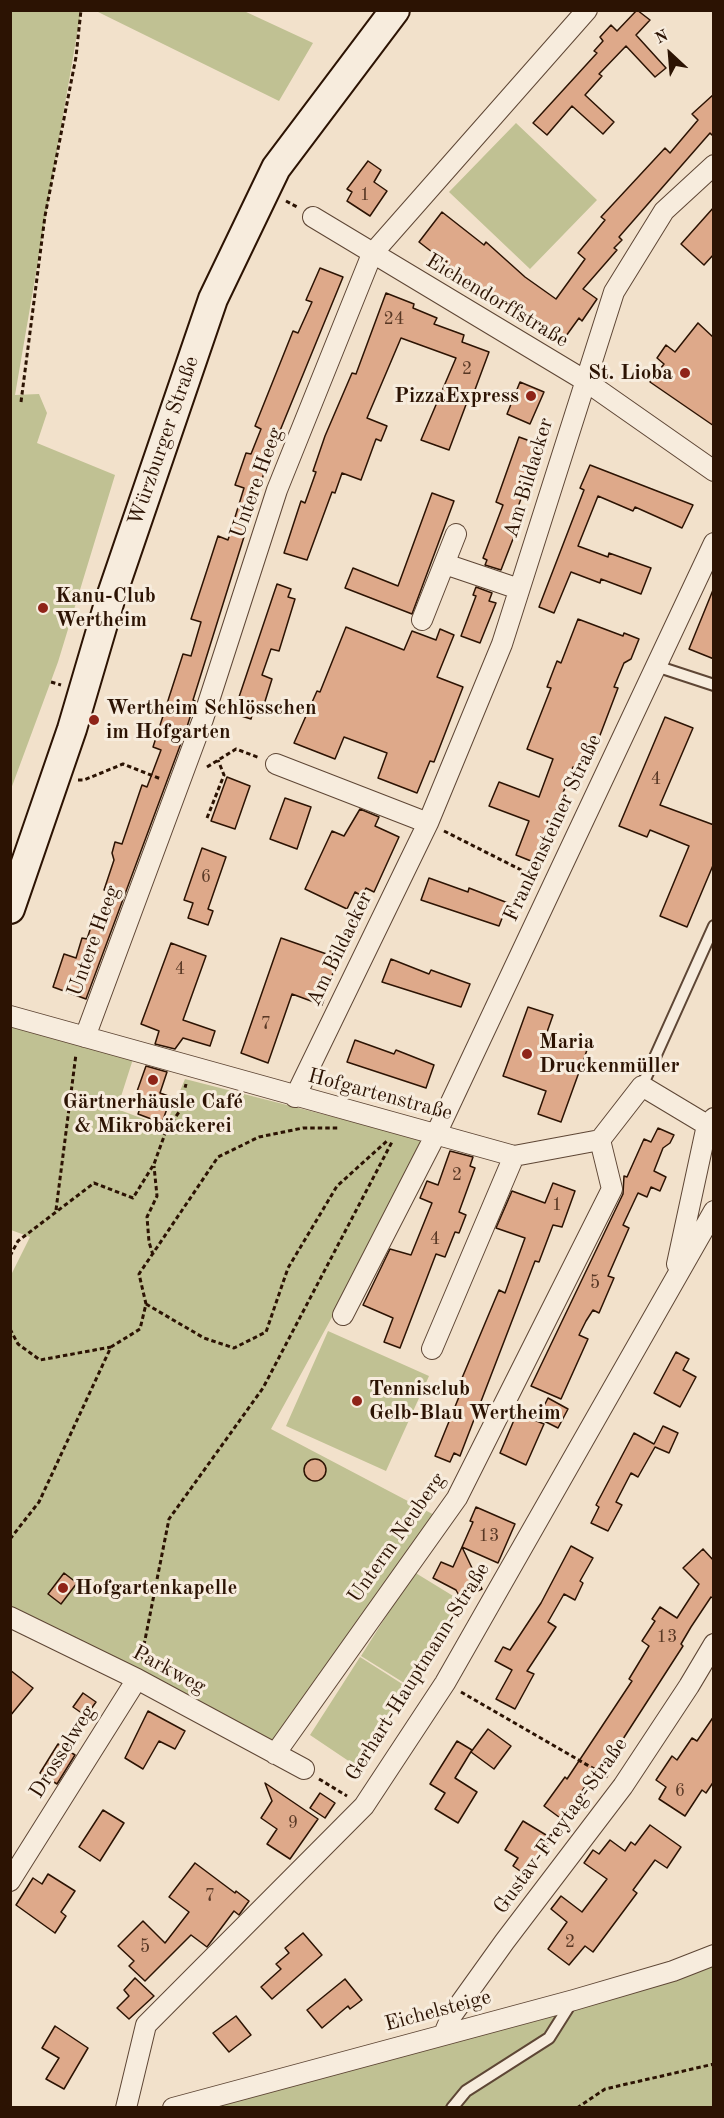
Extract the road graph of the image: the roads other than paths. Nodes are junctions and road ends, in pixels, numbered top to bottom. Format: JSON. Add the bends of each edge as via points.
{"nodes":[{"id":1,"x":395,"y":10,"type":"edge"},
{"id":2,"x":587,"y":10,"type":"edge"},
{"id":3,"x":714,"y":165,"type":"edge"},
{"id":4,"x":313,"y":216,"type":"road end"},
{"id":5,"x":372,"y":254,"type":"junction"},
{"id":6,"x":584,"y":380,"type":"junction"},
{"id":7,"x":714,"y":471,"type":"edge"},
{"id":8,"x":456,"y":534,"type":"dead end"},
{"id":9,"x":714,"y":543,"type":"edge"},
{"id":10,"x":445,"y":564,"type":"junction"},
{"id":11,"x":519,"y":589,"type":"junction"},
{"id":12,"x":422,"y":620,"type":"dead end"},
{"id":13,"x":656,"y":666,"type":"junction"},
{"id":14,"x":714,"y":685,"type":"edge"},
{"id":15,"x":269,"y":761,"type":"road end"},
{"id":16,"x":434,"y":826,"type":"junction"},
{"id":17,"x":10,"y":909,"type":"edge"},
{"id":18,"x":714,"y":926,"type":"edge"},
{"id":19,"x":10,"y":1016,"type":"edge"},
{"id":20,"x":85,"y":1037,"type":"junction"},
{"id":21,"x":642,"y":1086,"type":"junction"},
{"id":22,"x":295,"y":1097,"type":"junction"},
{"id":23,"x":710,"y":1121,"type":"edge"},
{"id":24,"x":435,"y":1134,"type":"junction"},
{"id":25,"x":600,"y":1140,"type":"junction"},
{"id":26,"x":514,"y":1156,"type":"junction"},
{"id":27,"x":714,"y":1211,"type":"edge"},
{"id":28,"x":672,"y":1284,"type":"junction"},
{"id":29,"x":343,"y":1315,"type":"dead end"},
{"id":30,"x":432,"y":1349,"type":"dead end"},
{"id":31,"x":10,"y":1617,"type":"edge"},
{"id":32,"x":714,"y":1644,"type":"edge"},
{"id":33,"x":136,"y":1679,"type":"junction"},
{"id":34,"x":275,"y":1754,"type":"junction"},
{"id":35,"x":304,"y":1769,"type":"road end"},
{"id":36,"x":10,"y":1881,"type":"edge"},
{"id":37,"x":714,"y":1955,"type":"edge"},
{"id":38,"x":574,"y":2000,"type":"junction"},
{"id":39,"x":444,"y":2034,"type":"junction"},
{"id":40,"x":126,"y":2108,"type":"edge"},
{"id":41,"x":173,"y":2108,"type":"edge"},
{"id":42,"x":452,"y":2108,"type":"edge"}],
"edges":[{"from":1,"to":17,"type":"main road","name":"Würzburger Straße","via":[[276,168],[213,299]]},
{"from":2,"to":5,"type":"street","name":"Untere Heeg"},
{"from":3,"to":6,"type":"street","name":"Am Bildacker","via":[[664,211],[614,292]]},
{"from":4,"to":5,"type":"street","name":"Eichendorffstraße"},
{"from":5,"to":6,"type":"street","name":"Eichendorffstraße"},
{"from":5,"to":20,"type":"street","name":"Untere Heeg","via":[[277,490],[203,719]]},
{"from":6,"to":7,"type":"street","name":"Eichendorffstraße"},
{"from":6,"to":11,"type":"street","name":"Am Bildacker"},
{"from":8,"to":10,"type":"street"},
{"from":9,"to":13,"type":"street","name":"Frankensteiner Straße"},
{"from":10,"to":11,"type":"street"},
{"from":10,"to":12,"type":"street"},
{"from":11,"to":16,"type":"street","name":"Am Bildacker"},
{"from":13,"to":14,"type":"lane"},
{"from":13,"to":24,"type":"street","name":"Frankensteiner Straße"},
{"from":15,"to":16,"type":"street"},
{"from":16,"to":22,"type":"street","name":"Am Bildacker"},
{"from":18,"to":21,"type":"lane"},
{"from":19,"to":20,"type":"street","name":"Hofgartenstraße"},
{"from":20,"to":22,"type":"street","name":"Hofgartenstraße"},
{"from":21,"to":23,"type":"street"},
{"from":21,"to":25,"type":"street"},
{"from":22,"to":24,"type":"street","name":"Hofgartenstraße"},
{"from":23,"to":28,"type":"street","name":"Gerhart-Hauptmann-Straße"},
{"from":24,"to":26,"type":"street","name":"Hofgartenstraße"},
{"from":24,"to":29,"type":"street","name":"Frankensteiner Straße"},
{"from":25,"to":26,"type":"street","name":"Hofgartenstraße"},
{"from":25,"to":34,"type":"street","name":"Unterm Neuberg","via":[[612,1189],[457,1498]]},
{"from":26,"to":30,"type":"street"},
{"from":27,"to":28,"type":"street","name":"Gerhart-Hauptmann-Straße"},
{"from":28,"to":40,"type":"street","name":"Gerhart-Hauptmann-Straße","via":[[445,1683],[364,1806],[146,2025]]},
{"from":31,"to":33,"type":"street","name":"Parkweg"},
{"from":32,"to":39,"type":"street","name":"Gustav-Freytag-Straße","via":[[623,1786],[498,1950],[452,2015]]},
{"from":33,"to":34,"type":"street","name":"Parkweg"},
{"from":33,"to":36,"type":"street","name":"Drosselweg"},
{"from":34,"to":35,"type":"street","name":"Parkweg"},
{"from":37,"to":38,"type":"street","name":"Eichelsteige"},
{"from":38,"to":39,"type":"street","name":"Eichelsteige"},
{"from":38,"to":42,"type":"lane","via":[[549,2038],[466,2091]]},
{"from":39,"to":41,"type":"street","name":"Eichelsteige"}]}
